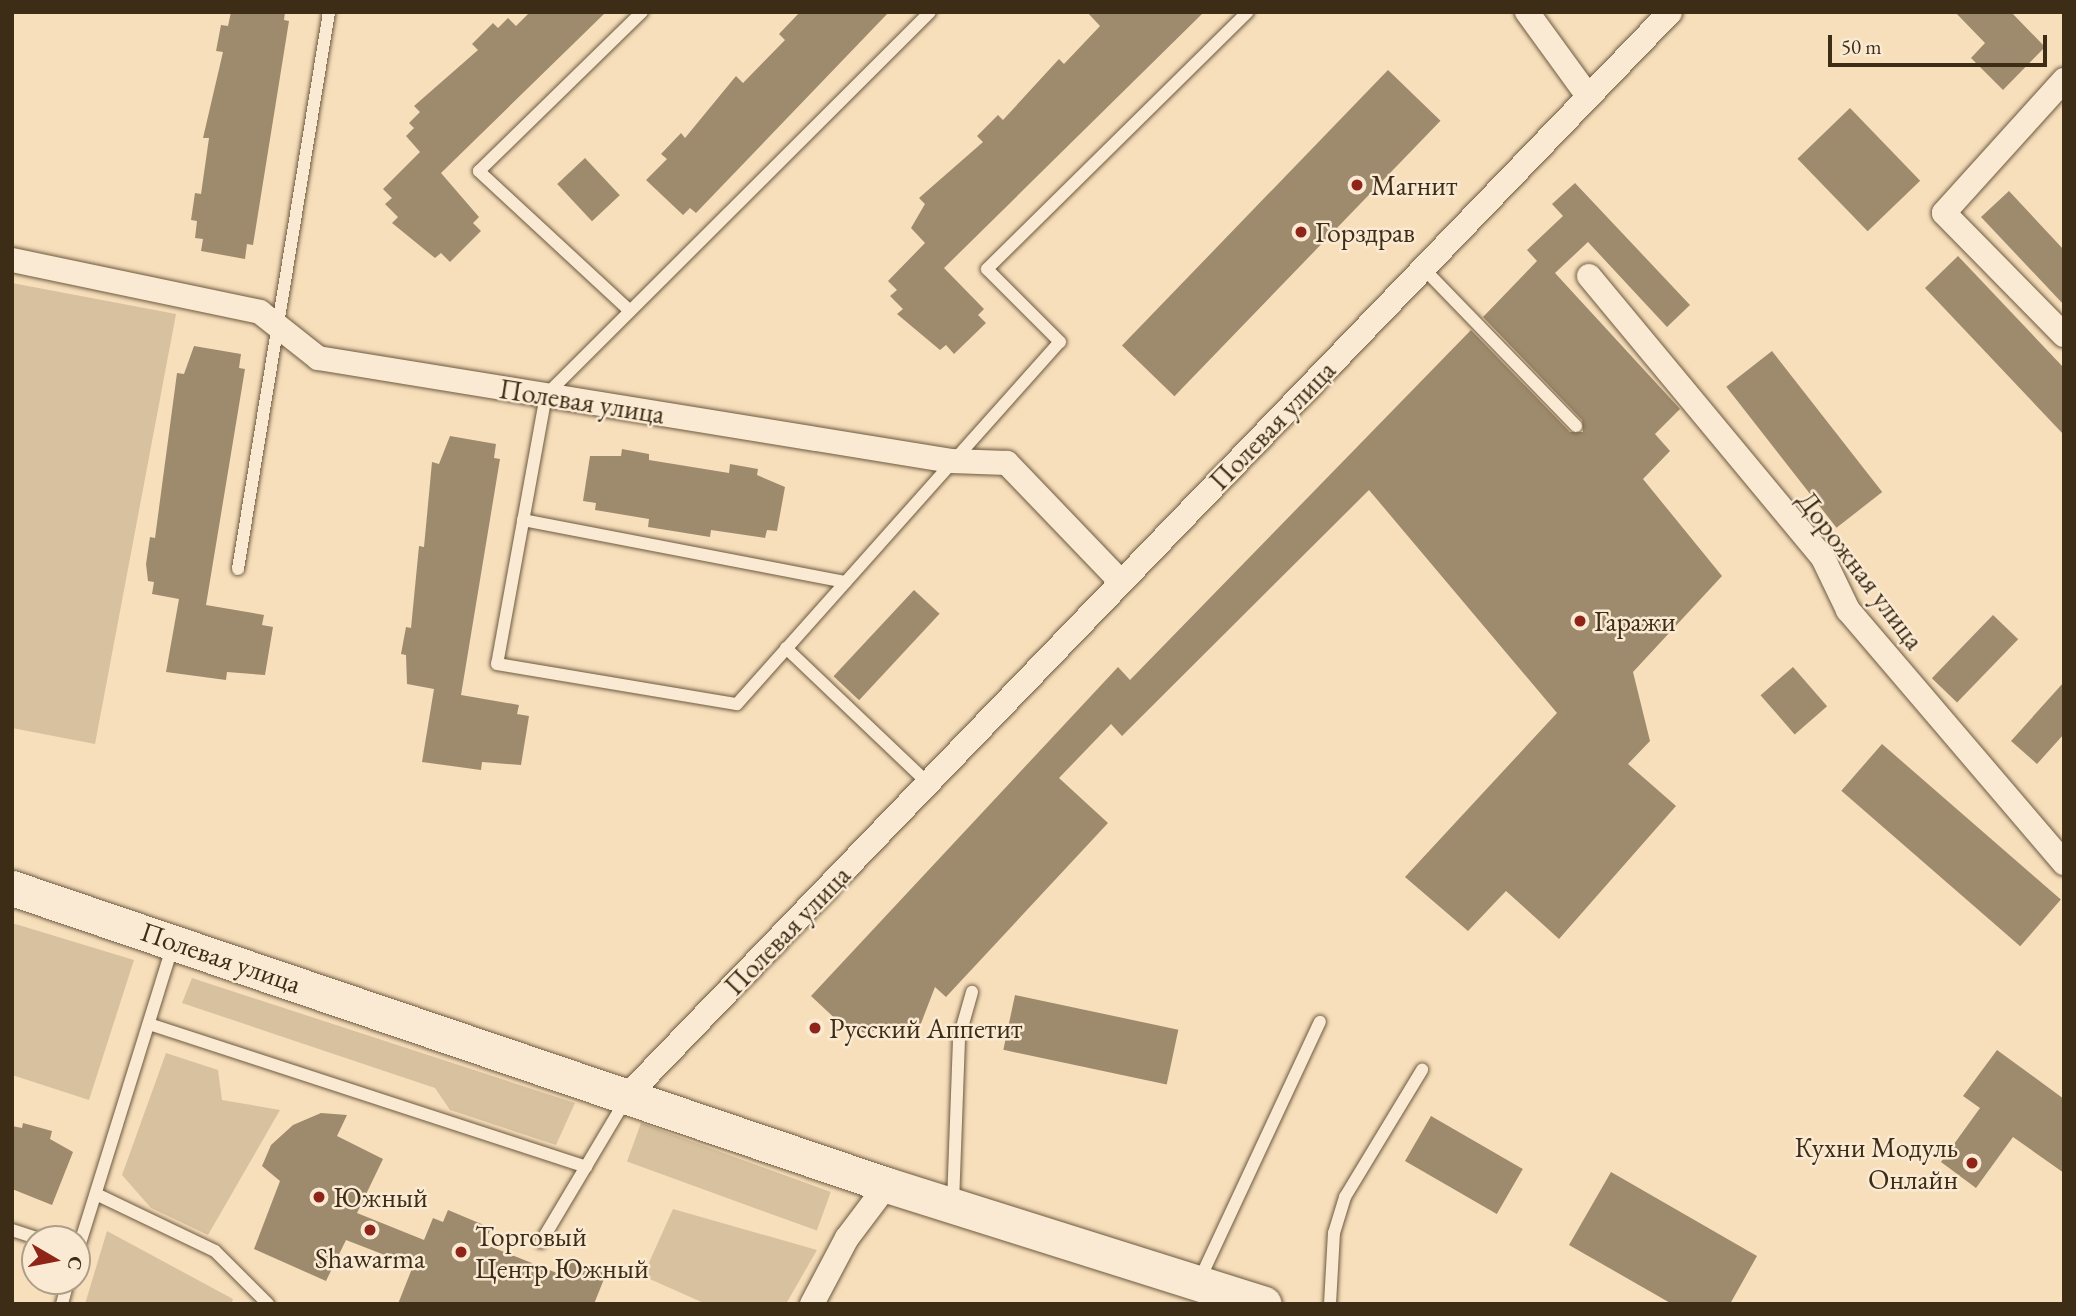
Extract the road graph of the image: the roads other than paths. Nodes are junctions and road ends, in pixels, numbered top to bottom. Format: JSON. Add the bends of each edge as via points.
{"nodes":[{"id":1,"x":329,"y":12,"type":"edge"},
{"id":2,"x":642,"y":12,"type":"edge"},
{"id":3,"x":930,"y":12,"type":"edge"},
{"id":4,"x":1248,"y":12,"type":"edge"},
{"id":5,"x":1527,"y":12,"type":"edge"},
{"id":6,"x":1670,"y":12,"type":"edge"},
{"id":7,"x":2064,"y":80,"type":"edge"},
{"id":8,"x":1588,"y":96,"type":"junction"},
{"id":9,"x":12,"y":260,"type":"edge"},
{"id":10,"x":1423,"y":268,"type":"junction"},
{"id":11,"x":1589,"y":276,"type":"dead end"},
{"id":12,"x":630,"y":311,"type":"junction"},
{"id":13,"x":278,"y":327,"type":"junction"},
{"id":14,"x":2064,"y":335,"type":"edge"},
{"id":15,"x":546,"y":395,"type":"junction"},
{"id":16,"x":1576,"y":426,"type":"dead end"},
{"id":17,"x":951,"y":461,"type":"junction"},
{"id":18,"x":523,"y":520,"type":"junction"},
{"id":19,"x":238,"y":569,"type":"dead end"},
{"id":20,"x":845,"y":582,"type":"junction"},
{"id":21,"x":1121,"y":582,"type":"junction"},
{"id":22,"x":786,"y":648,"type":"junction"},
{"id":23,"x":928,"y":783,"type":"junction"},
{"id":24,"x":2064,"y":863,"type":"edge"},
{"id":25,"x":12,"y":888,"type":"edge"},
{"id":26,"x":174,"y":941,"type":"junction"},
{"id":27,"x":972,"y":992,"type":"dead end"},
{"id":28,"x":1320,"y":1021,"type":"dead end"},
{"id":29,"x":149,"y":1024,"type":"junction"},
{"id":30,"x":1422,"y":1070,"type":"dead end"},
{"id":31,"x":628,"y":1096,"type":"junction"},
{"id":32,"x":586,"y":1167,"type":"junction"},
{"id":33,"x":887,"y":1185,"type":"junction"},
{"id":34,"x":96,"y":1194,"type":"junction"},
{"id":35,"x":953,"y":1206,"type":"junction"},
{"id":36,"x":86,"y":1225,"type":"edge"},
{"id":37,"x":541,"y":1242,"type":"dead end"},
{"id":38,"x":1197,"y":1285,"type":"junction"},
{"id":39,"x":1241,"y":1301,"type":"edge"},
{"id":40,"x":268,"y":1304,"type":"edge"},
{"id":41,"x":811,"y":1304,"type":"edge"},
{"id":42,"x":1330,"y":1304,"type":"edge"}],
"edges":[{"from":1,"to":13,"type":"lane"},
{"from":2,"to":12,"type":"lane","via":[[479,171]]},
{"from":3,"to":12,"type":"lane"},
{"from":4,"to":17,"type":"lane","via":[[987,268],[1060,342]]},
{"from":5,"to":8,"type":"street"},
{"from":6,"to":8,"type":"street","name":"Полевая улица"},
{"from":7,"to":14,"type":"street","via":[[1944,213]]},
{"from":8,"to":10,"type":"street","name":"Полевая улица"},
{"from":9,"to":13,"type":"street","name":"Полевая улица","via":[[260,312]]},
{"from":10,"to":16,"type":"lane"},
{"from":10,"to":21,"type":"street","name":"Полевая улица"},
{"from":11,"to":24,"type":"street","name":"Дорожная улица","via":[[1823,558],[1848,610]]},
{"from":12,"to":15,"type":"lane"},
{"from":13,"to":15,"type":"street","name":"Полевая улица","via":[[318,358]]},
{"from":13,"to":19,"type":"lane"},
{"from":15,"to":17,"type":"street","name":"Полевая улица"},
{"from":15,"to":18,"type":"lane"},
{"from":17,"to":20,"type":"lane"},
{"from":17,"to":21,"type":"street","name":"Полевая улица","via":[[1007,463]]},
{"from":18,"to":20,"type":"lane"},
{"from":18,"to":22,"type":"lane","via":[[497,664],[737,704]]},
{"from":20,"to":22,"type":"lane"},
{"from":21,"to":23,"type":"street","name":"Полевая улица"},
{"from":22,"to":23,"type":"lane"},
{"from":23,"to":31,"type":"street","name":"Полевая улица"},
{"from":25,"to":26,"type":"main road","name":"Полевая улица"},
{"from":26,"to":29,"type":"lane"},
{"from":26,"to":31,"type":"main road","name":"Полевая улица"},
{"from":27,"to":35,"type":"lane","via":[[959,1038]]},
{"from":28,"to":38,"type":"lane"},
{"from":29,"to":32,"type":"lane"},
{"from":29,"to":34,"type":"lane"},
{"from":30,"to":42,"type":"lane","via":[[1345,1197],[1334,1233]]},
{"from":31,"to":32,"type":"lane"},
{"from":31,"to":33,"type":"main road","name":"Полевая улица"},
{"from":32,"to":37,"type":"lane"},
{"from":33,"to":35,"type":"main road","name":"Полевая улица"},
{"from":33,"to":41,"type":"street","via":[[847,1238]]},
{"from":34,"to":36,"type":"lane"},
{"from":34,"to":40,"type":"lane","via":[[215,1251]]},
{"from":35,"to":38,"type":"main road","name":"Полевая улица"},
{"from":38,"to":39,"type":"main road","name":"Полевая улица"}]}
